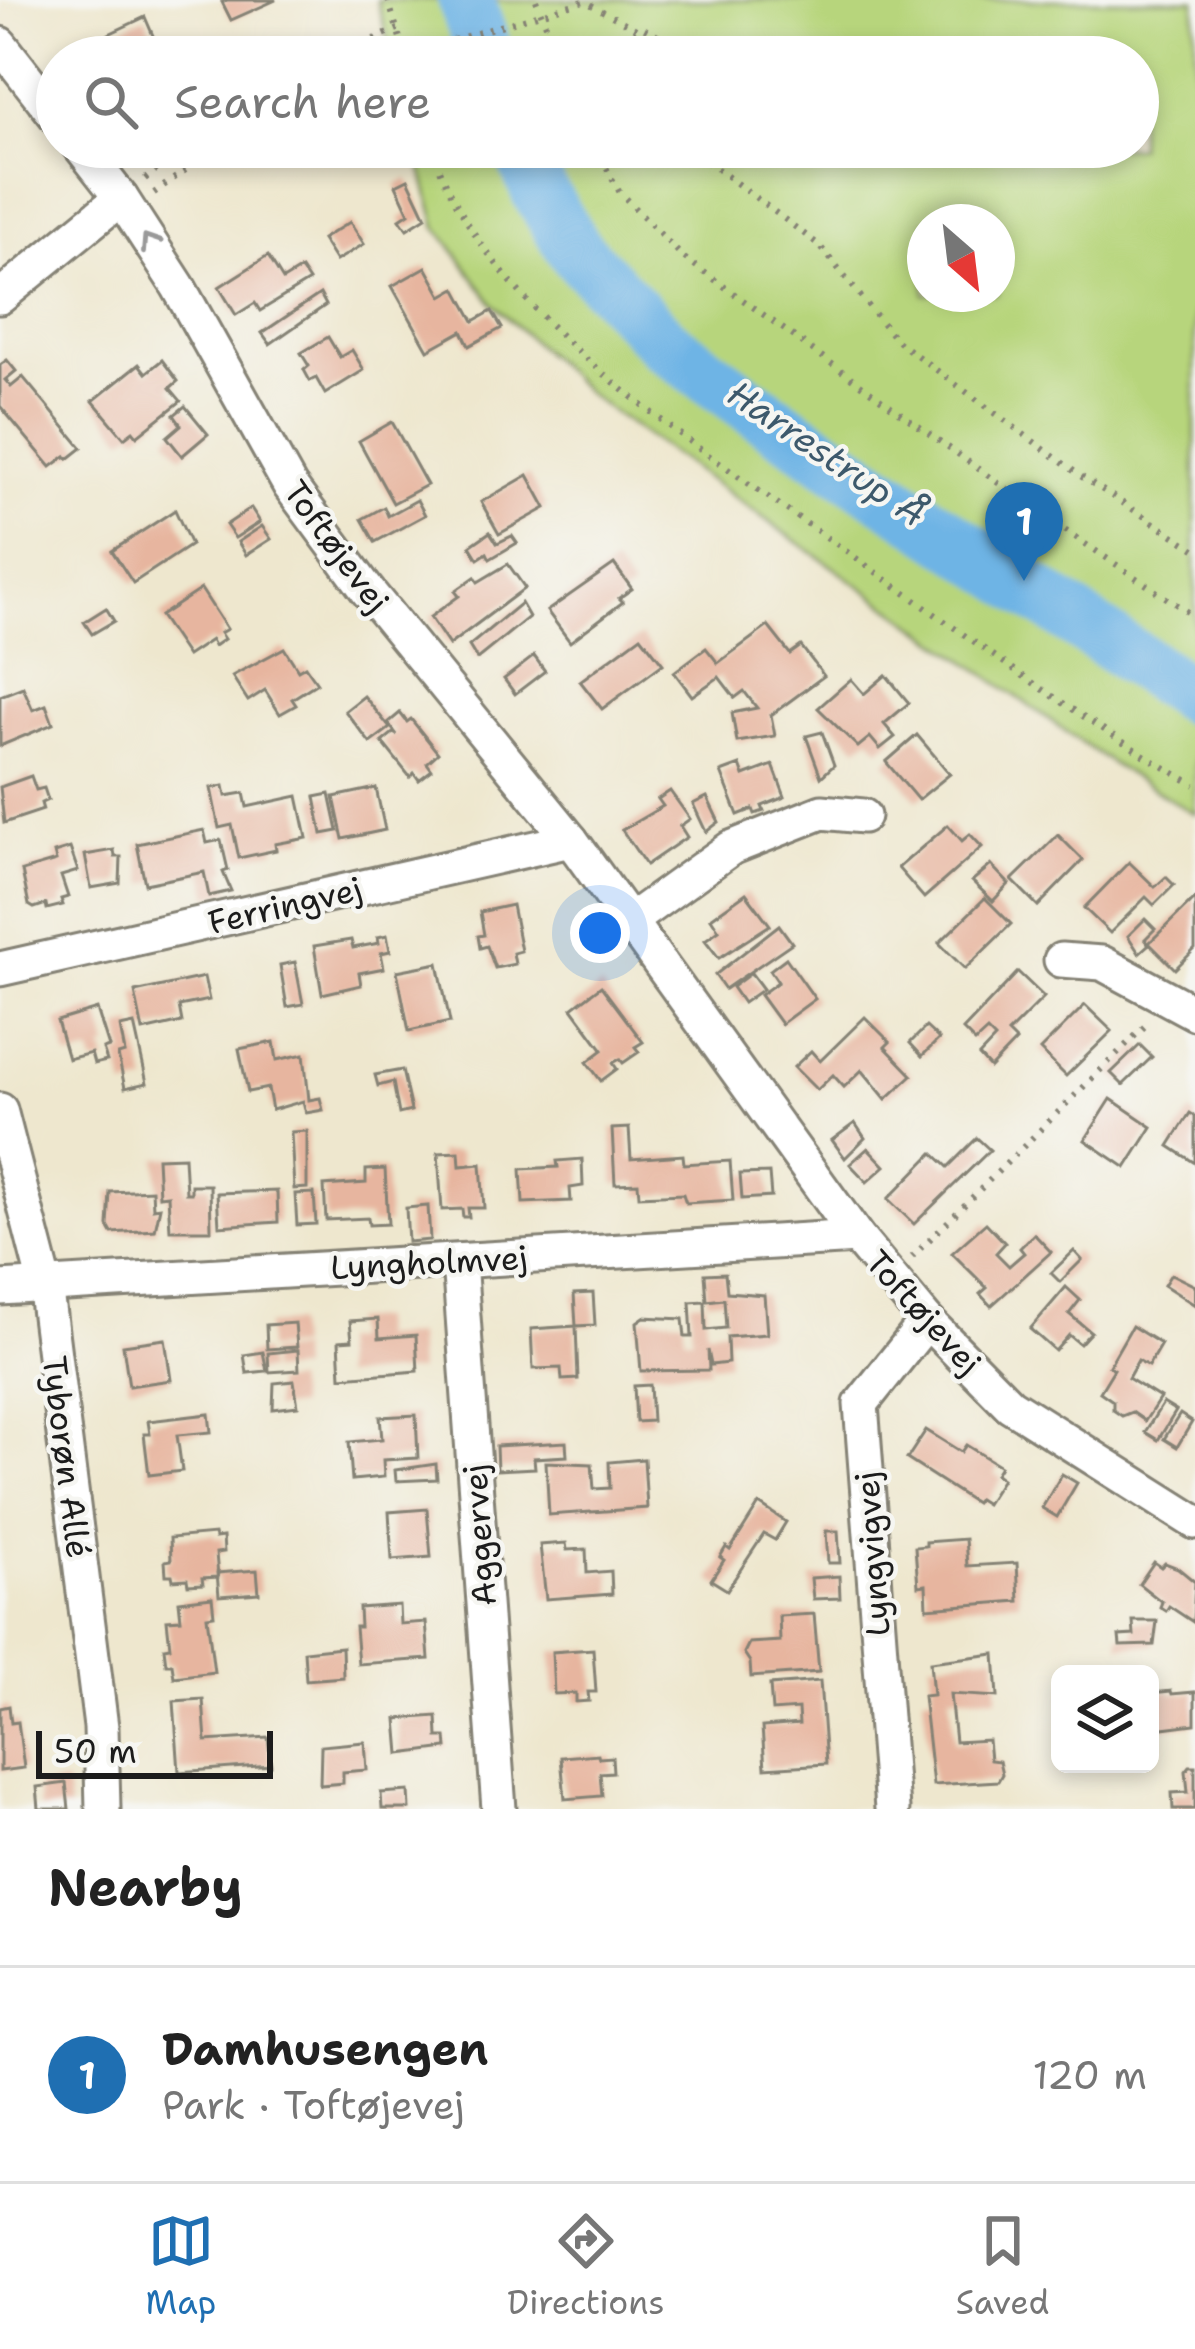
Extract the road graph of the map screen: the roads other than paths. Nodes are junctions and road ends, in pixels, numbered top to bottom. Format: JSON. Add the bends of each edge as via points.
{"nodes":[{"id":1,"x":0,"y":44,"type":"edge"},
{"id":2,"x":36,"y":90,"type":"edge"},
{"id":3,"x":97,"y":168,"type":"edge"},
{"id":4,"x":121,"y":198,"type":"junction"},
{"id":5,"x":0,"y":297,"type":"edge"},
{"id":6,"x":863,"y":816,"type":"dead end"},
{"id":7,"x":571,"y":840,"type":"junction"},
{"id":8,"x":631,"y":920,"type":"junction"},
{"id":9,"x":1061,"y":960,"type":"dead end"},
{"id":10,"x":0,"y":969,"type":"edge"},
{"id":11,"x":1183,"y":1006,"type":"edge"},
{"id":12,"x":0,"y":1110,"type":"edge"},
{"id":13,"x":874,"y":1258,"type":"junction"},
{"id":14,"x":459,"y":1261,"type":"junction"},
{"id":15,"x":45,"y":1284,"type":"junction"},
{"id":16,"x":0,"y":1288,"type":"edge"},
{"id":17,"x":927,"y":1321,"type":"junction"},
{"id":18,"x":1195,"y":1522,"type":"edge"},
{"id":19,"x":103,"y":1809,"type":"edge"},
{"id":20,"x":499,"y":1809,"type":"edge"},
{"id":21,"x":892,"y":1809,"type":"edge"}],
"edges":[{"from":1,"to":2,"type":"street"},
{"from":3,"to":4,"type":"street","name":"Toftøjevej"},
{"from":4,"to":5,"type":"street"},
{"from":7,"to":4,"type":"street","name":"Toftøjevej","one_way":true,"via":[[290,486]]},
{"from":6,"to":8,"type":"street","via":[[821,812],[731,848]]},
{"from":7,"to":8,"type":"street","name":"Toftøjevej"},
{"from":7,"to":10,"type":"street","name":"Ferringvej"},
{"from":8,"to":13,"type":"street","name":"Toftøjevej"},
{"from":9,"to":11,"type":"street","via":[[1102,963]]},
{"from":12,"to":15,"type":"street","name":"Tyborøn Allé"},
{"from":13,"to":14,"type":"street","name":"Lyngholmvej"},
{"from":13,"to":17,"type":"street","name":"Toftøjevej"},
{"from":14,"to":15,"type":"street","name":"Lyngholmvej"},
{"from":14,"to":20,"type":"street","name":"Aggervej"},
{"from":15,"to":16,"type":"street","name":"Lyngholmvej"},
{"from":15,"to":19,"type":"street","name":"Tyborøn Allé","via":[[101,1727]]},
{"from":17,"to":18,"type":"street","name":"Toftøjevej","via":[[1010,1406]]},
{"from":17,"to":21,"type":"street","name":"Lyngvigvej","via":[[861,1404]]}]}
